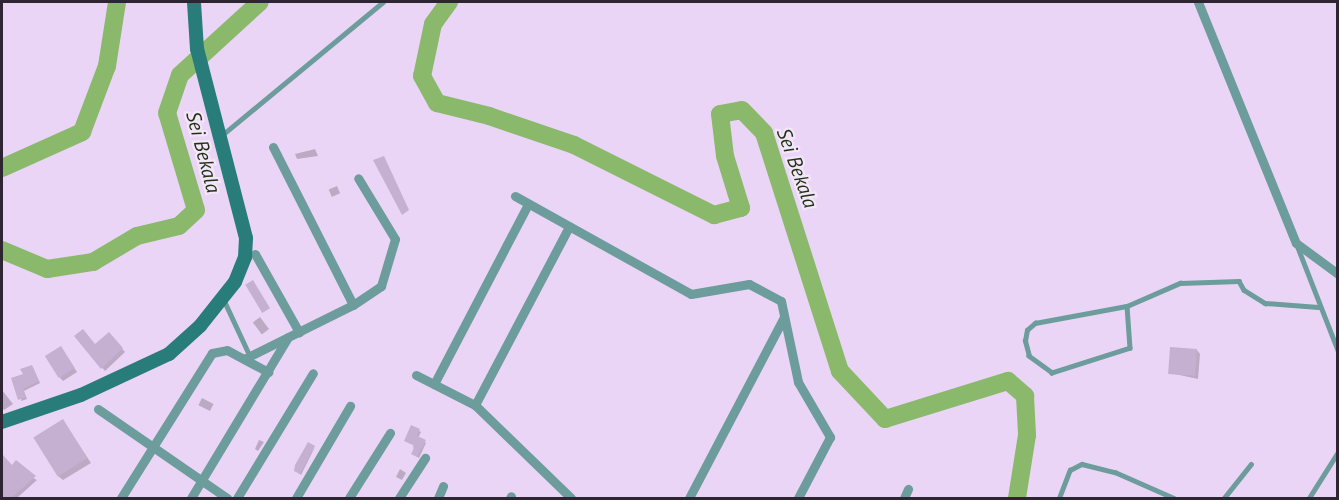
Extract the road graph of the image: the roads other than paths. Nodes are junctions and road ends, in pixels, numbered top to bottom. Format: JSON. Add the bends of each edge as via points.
{"nodes":[{"id":1,"x":194,"y":2,"type":"edge"},
{"id":2,"x":383,"y":2,"type":"edge"},
{"id":3,"x":1198,"y":2,"type":"edge"},
{"id":4,"x":217,"y":139,"type":"junction"},
{"id":5,"x":273,"y":147,"type":"dead end"},
{"id":6,"x":358,"y":177,"type":"dead end"},
{"id":7,"x":515,"y":196,"type":"dead end"},
{"id":8,"x":528,"y":204,"type":"junction"},
{"id":9,"x":569,"y":227,"type":"junction"},
{"id":10,"x":1296,"y":243,"type":"junction"},
{"id":11,"x":255,"y":254,"type":"dead end"},
{"id":12,"x":1338,"y":274,"type":"edge"},
{"id":13,"x":224,"y":300,"type":"junction"},
{"id":14,"x":353,"y":305,"type":"junction"},
{"id":15,"x":1127,"y":306,"type":"junction"},
{"id":16,"x":1318,"y":307,"type":"junction"},
{"id":17,"x":784,"y":317,"type":"junction"},
{"id":18,"x":299,"y":332,"type":"junction"},
{"id":19,"x":288,"y":337,"type":"junction"},
{"id":20,"x":1338,"y":350,"type":"edge"},
{"id":21,"x":248,"y":357,"type":"junction"},
{"id":22,"x":268,"y":372,"type":"junction"},
{"id":23,"x":313,"y":373,"type":"dead end"},
{"id":24,"x":416,"y":375,"type":"dead end"},
{"id":25,"x":434,"y":384,"type":"junction"},
{"id":26,"x":475,"y":405,"type":"junction"},
{"id":27,"x":351,"y":406,"type":"dead end"},
{"id":28,"x":98,"y":409,"type":"dead end"},
{"id":29,"x":2,"y":422,"type":"edge"},
{"id":30,"x":390,"y":433,"type":"dead end"},
{"id":31,"x":153,"y":450,"type":"junction"},
{"id":32,"x":1338,"y":452,"type":"edge"},
{"id":33,"x":425,"y":458,"type":"dead end"},
{"id":34,"x":1251,"y":464,"type":"dead end"},
{"id":35,"x":201,"y":483,"type":"junction"},
{"id":36,"x":443,"y":486,"type":"dead end"},
{"id":37,"x":121,"y":498,"type":"edge"},
{"id":38,"x":191,"y":498,"type":"edge"},
{"id":39,"x":227,"y":498,"type":"edge"},
{"id":40,"x":237,"y":498,"type":"edge"},
{"id":41,"x":296,"y":498,"type":"edge"},
{"id":42,"x":349,"y":498,"type":"edge"},
{"id":43,"x":399,"y":498,"type":"edge"},
{"id":44,"x":438,"y":498,"type":"edge"},
{"id":45,"x":572,"y":498,"type":"edge"},
{"id":46,"x":690,"y":498,"type":"edge"},
{"id":47,"x":798,"y":498,"type":"edge"},
{"id":48,"x":1059,"y":498,"type":"edge"},
{"id":49,"x":1174,"y":498,"type":"edge"},
{"id":50,"x":1224,"y":498,"type":"edge"},
{"id":51,"x":1309,"y":498,"type":"edge"}],
"edges":[{"from":1,"to":4,"type":"main road","via":[[194,38]]},
{"from":2,"to":4,"type":"lane"},
{"from":3,"to":10,"type":"street"},
{"from":4,"to":13,"type":"main road","via":[[246,238],[245,257]]},
{"from":5,"to":14,"type":"street"},
{"from":6,"to":14,"type":"street","via":[[395,239],[381,286]]},
{"from":7,"to":8,"type":"street"},
{"from":8,"to":9,"type":"street"},
{"from":8,"to":25,"type":"street"},
{"from":9,"to":17,"type":"street","via":[[691,294],[749,284],[781,301]]},
{"from":9,"to":26,"type":"street"},
{"from":10,"to":12,"type":"street"},
{"from":10,"to":16,"type":"lane"},
{"from":11,"to":18,"type":"street"},
{"from":13,"to":21,"type":"lane"},
{"from":13,"to":29,"type":"main road","via":[[169,354],[81,395]]},
{"from":14,"to":18,"type":"street"},
{"from":15,"to":15,"type":"lane","via":[[1035,323],[1025,340],[1029,356],[1052,373],[1130,348]]},
{"from":15,"to":16,"type":"lane","via":[[1180,283],[1232,279],[1265,303]]},
{"from":16,"to":20,"type":"lane"},
{"from":17,"to":46,"type":"street"},
{"from":17,"to":47,"type":"street","via":[[798,382],[830,437]]},
{"from":18,"to":19,"type":"street"},
{"from":19,"to":21,"type":"street"},
{"from":19,"to":22,"type":"street"},
{"from":21,"to":22,"type":"street"},
{"from":21,"to":31,"type":"street","via":[[221,350],[212,353]]},
{"from":22,"to":35,"type":"street"},
{"from":23,"to":40,"type":"street"},
{"from":24,"to":25,"type":"street"},
{"from":25,"to":26,"type":"street"},
{"from":26,"to":45,"type":"street"},
{"from":27,"to":41,"type":"street"},
{"from":28,"to":31,"type":"street"},
{"from":30,"to":42,"type":"street"},
{"from":31,"to":35,"type":"street"},
{"from":31,"to":37,"type":"street"},
{"from":32,"to":51,"type":"lane"},
{"from":33,"to":43,"type":"street"},
{"from":34,"to":50,"type":"lane"},
{"from":35,"to":38,"type":"street"},
{"from":35,"to":39,"type":"street"},
{"from":36,"to":44,"type":"street"},
{"from":48,"to":49,"type":"lane","via":[[1070,470],[1082,464],[1115,472]]}]}
